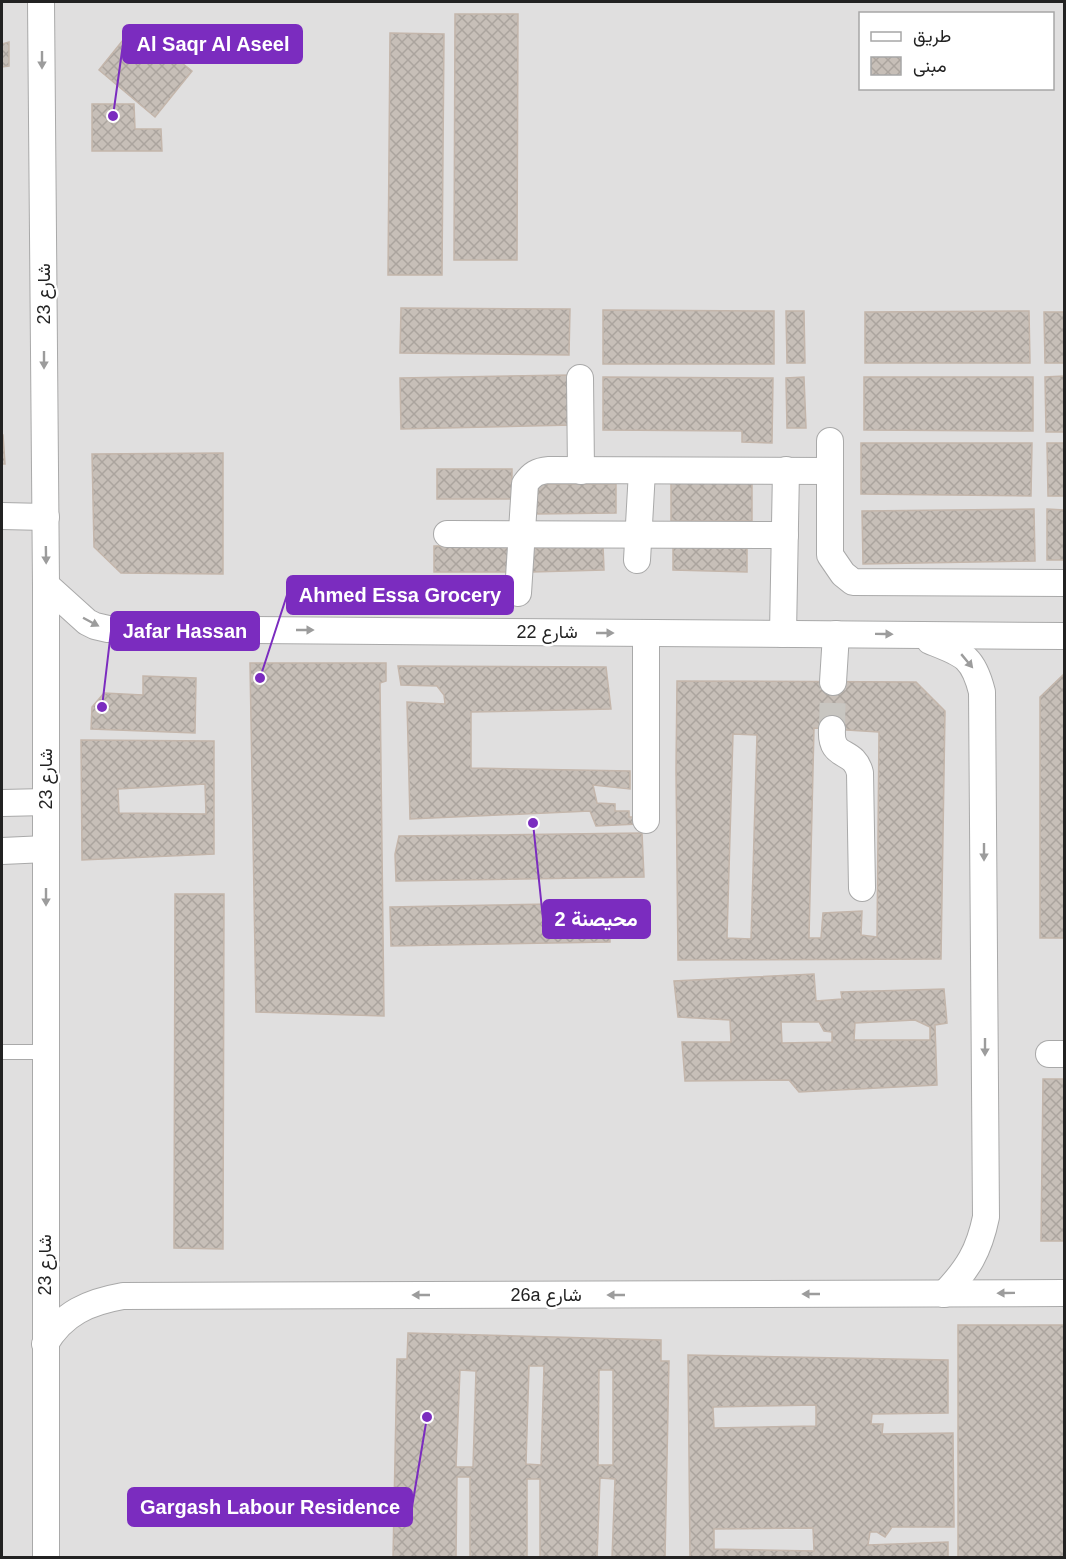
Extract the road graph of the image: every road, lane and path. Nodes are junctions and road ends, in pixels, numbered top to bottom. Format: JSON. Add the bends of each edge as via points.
{"nodes":[{"id":1,"x":41,"y":2,"type":"edge"},
{"id":2,"x":580,"y":378,"type":"dead end"},
{"id":3,"x":830,"y":441,"type":"dead end"},
{"id":4,"x":786,"y":470,"type":"junction"},
{"id":5,"x":581,"y":471,"type":"junction"},
{"id":6,"x":642,"y":471,"type":"junction"},
{"id":7,"x":830,"y":471,"type":"junction"},
{"id":8,"x":2,"y":516,"type":"edge"},
{"id":9,"x":46,"y":517,"type":"junction"},
{"id":10,"x":447,"y":534,"type":"dead end"},
{"id":11,"x":521,"y":535,"type":"junction"},
{"id":12,"x":638,"y":535,"type":"junction"},
{"id":13,"x":785,"y":535,"type":"junction"},
{"id":14,"x":637,"y":560,"type":"dead end"},
{"id":15,"x":1065,"y":583,"type":"edge"},
{"id":16,"x":46,"y":585,"type":"junction"},
{"id":17,"x":518,"y":593,"type":"dead end"},
{"id":18,"x":646,"y":633,"type":"junction"},
{"id":19,"x":783,"y":634,"type":"junction"},
{"id":20,"x":836,"y":634,"type":"junction"},
{"id":21,"x":916,"y":635,"type":"junction"},
{"id":22,"x":1065,"y":636,"type":"edge"},
{"id":23,"x":833,"y":682,"type":"tunnel mouth"},
{"id":24,"x":832,"y":729,"type":"tunnel mouth"},
{"id":25,"x":46,"y":802,"type":"junction"},
{"id":26,"x":2,"y":803,"type":"edge"},
{"id":27,"x":646,"y":820,"type":"dead end"},
{"id":28,"x":46,"y":849,"type":"junction"},
{"id":29,"x":2,"y":851,"type":"edge"},
{"id":30,"x":862,"y":888,"type":"dead end"},
{"id":31,"x":2,"y":1052,"type":"edge"},
{"id":32,"x":46,"y":1052,"type":"junction"},
{"id":33,"x":1065,"y":1293,"type":"edge"},
{"id":34,"x":944,"y":1294,"type":"junction"},
{"id":35,"x":45,"y":1344,"type":"junction"},
{"id":36,"x":46,"y":1557,"type":"edge"}],
"edges":[{"from":1,"to":9,"type":"street","name":"شارع 23","one_way":true},
{"from":2,"to":5,"type":"street"},
{"from":3,"to":7,"type":"street"},
{"from":4,"to":6,"type":"street"},
{"from":4,"to":7,"type":"street"},
{"from":4,"to":13,"type":"street"},
{"from":5,"to":6,"type":"street"},
{"from":5,"to":11,"type":"street","via":[[542,470],[530,476],[525,484]]},
{"from":6,"to":12,"type":"street"},
{"from":7,"to":15,"type":"street","via":[[830,555],[853,582]]},
{"from":8,"to":9,"type":"street"},
{"from":9,"to":16,"type":"street","name":"شارع 23","one_way":true},
{"from":10,"to":11,"type":"street"},
{"from":11,"to":12,"type":"street"},
{"from":11,"to":17,"type":"street"},
{"from":12,"to":13,"type":"street"},
{"from":12,"to":14,"type":"street"},
{"from":13,"to":19,"type":"street"},
{"from":16,"to":18,"type":"street","name":"شارع 22","one_way":true,"via":[[87,622],[108,629]]},
{"from":16,"to":25,"type":"street","name":"شارع 23"},
{"from":18,"to":19,"type":"street","name":"شارع 22"},
{"from":18,"to":27,"type":"street"},
{"from":19,"to":20,"type":"street","name":"شارع 22"},
{"from":20,"to":21,"type":"street","name":"شارع 22","one_way":true},
{"from":20,"to":23,"type":"street"},
{"from":21,"to":22,"type":"street","name":"شارع 22"},
{"from":21,"to":34,"type":"street","one_way":true,"via":[[961,653],[974,669],[982,692],[986,1217],[970,1263]]},
{"from":24,"to":30,"type":"street","via":[[836,748],[858,764],[860,773]]},
{"from":25,"to":26,"type":"street"},
{"from":25,"to":28,"type":"street","name":"شارع 23"},
{"from":28,"to":29,"type":"street"},
{"from":28,"to":32,"type":"street","name":"شارع 23","one_way":true},
{"from":31,"to":32,"type":"lane"},
{"from":32,"to":35,"type":"street","name":"شارع 23"},
{"from":33,"to":34,"type":"street","name":"26a شارع","one_way":true},
{"from":34,"to":35,"type":"street","name":"26a شارع","one_way":true,"via":[[123,1296],[83,1307],[54,1330]]},
{"from":35,"to":36,"type":"street","name":"شارع 23"}]}
